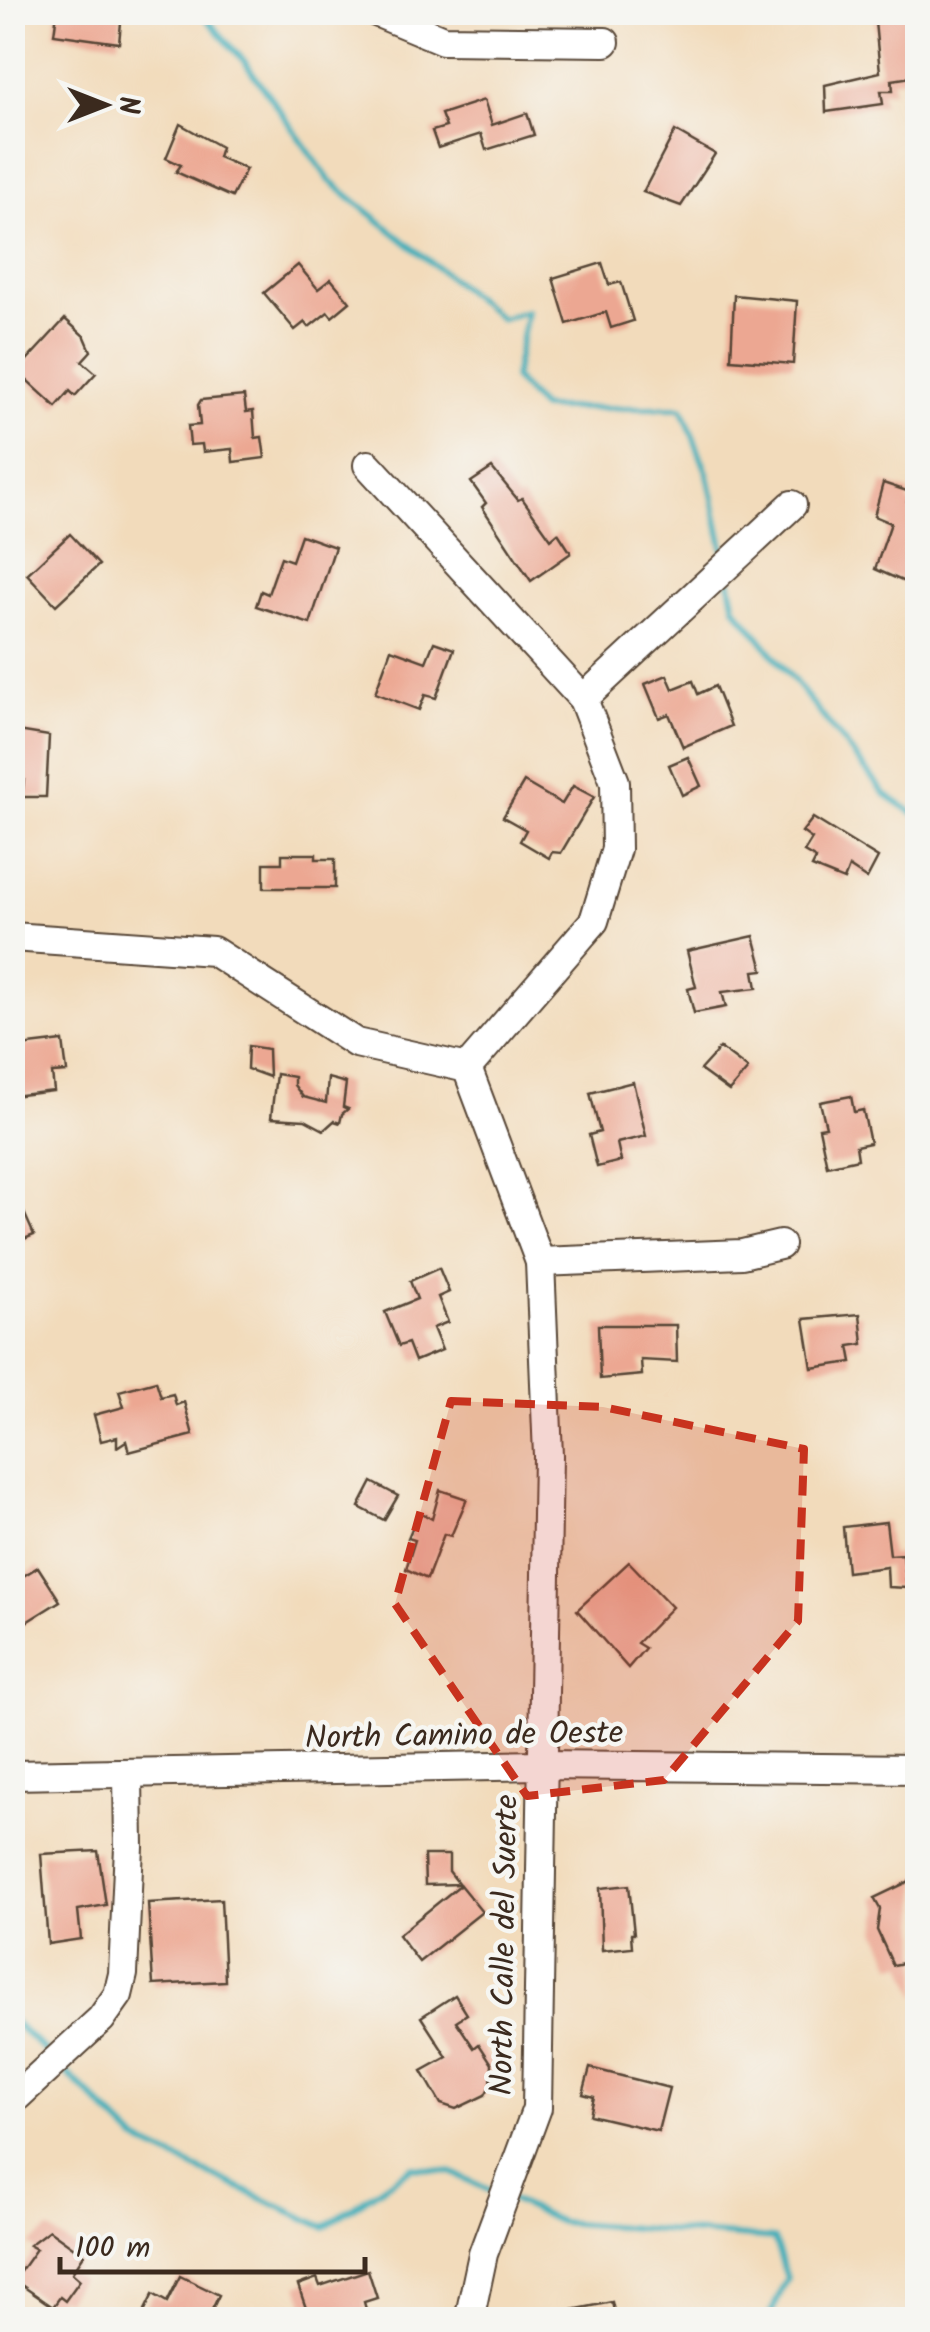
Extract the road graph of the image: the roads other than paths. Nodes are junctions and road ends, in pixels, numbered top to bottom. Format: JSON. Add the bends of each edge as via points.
{"nodes":[{"id":1,"x":376,"y":12,"type":"edge"},
{"id":2,"x":604,"y":42,"type":"dead end"},
{"id":3,"x":368,"y":465,"type":"dead end"},
{"id":4,"x":792,"y":505,"type":"dead end"},
{"id":5,"x":584,"y":700,"type":"junction"},
{"id":6,"x":12,"y":937,"type":"edge"},
{"id":7,"x":466,"y":1068,"type":"junction"},
{"id":8,"x":780,"y":1246,"type":"dead end"},
{"id":9,"x":540,"y":1262,"type":"junction"},
{"id":10,"x":541,"y":1765,"type":"junction"},
{"id":11,"x":918,"y":1769,"type":"edge"},
{"id":12,"x":128,"y":1774,"type":"junction"},
{"id":13,"x":12,"y":1776,"type":"edge"},
{"id":14,"x":12,"y":2102,"type":"edge"},
{"id":15,"x":469,"y":2320,"type":"edge"}],
"edges":[{"from":1,"to":2,"type":"street","via":[[443,40]]},
{"from":3,"to":5,"type":"street"},
{"from":4,"to":5,"type":"street"},
{"from":5,"to":7,"type":"street","via":[[615,782],[616,849],[594,921]]},
{"from":6,"to":7,"type":"street","via":[[213,951],[356,1042]]},
{"from":7,"to":9,"type":"street","name":"North Calle del Suerte"},
{"from":8,"to":9,"type":"street","via":[[742,1254]]},
{"from":9,"to":10,"type":"street","name":"North Calle del Suerte","via":[[548,1456]]},
{"from":10,"to":11,"type":"street","name":"North Camino de Oeste"},
{"from":10,"to":12,"type":"street","name":"North Camino de Oeste"},
{"from":10,"to":15,"type":"street","name":"North Calle del Suerte","via":[[537,2108],[483,2254]]},
{"from":12,"to":13,"type":"street","name":"North Camino de Oeste"},
{"from":12,"to":14,"type":"street","via":[[124,1974],[118,1995],[101,2020]]}]}
